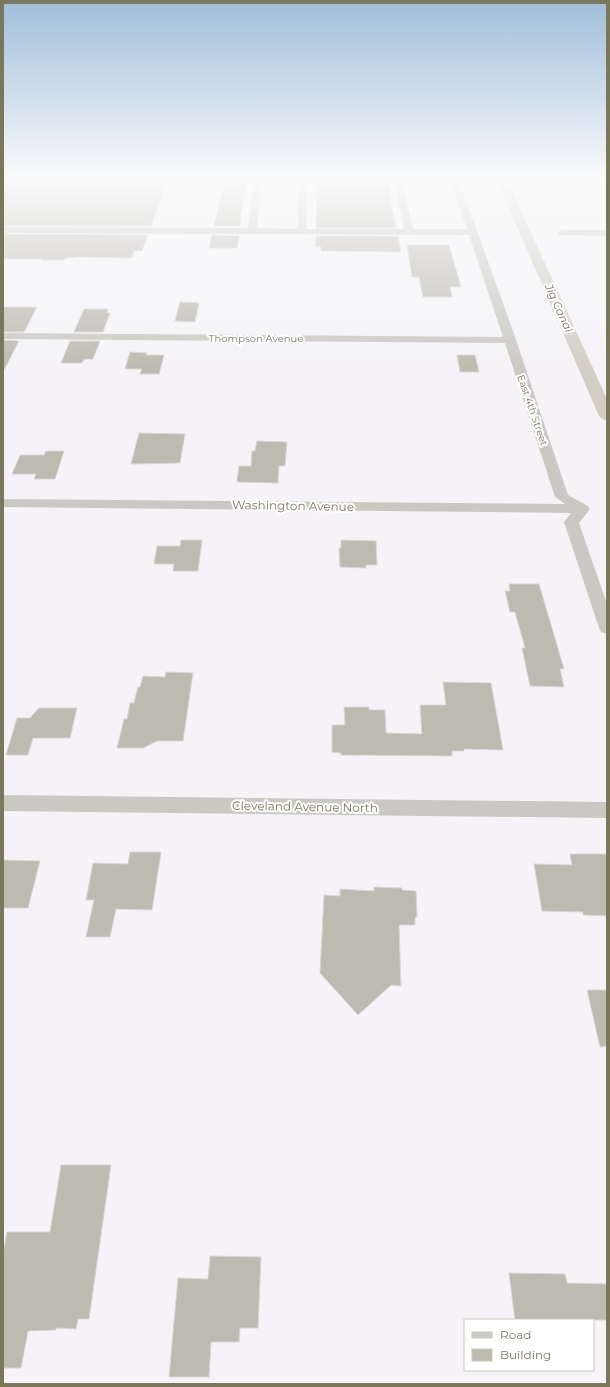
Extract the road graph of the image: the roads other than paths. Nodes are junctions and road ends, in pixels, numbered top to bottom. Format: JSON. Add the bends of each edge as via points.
{"nodes":[{"id":1,"x":477,"y":243,"type":"edge"},
{"id":2,"x":3,"y":336,"type":"edge"},
{"id":3,"x":509,"y":340,"type":"junction"},
{"id":4,"x":3,"y":503,"type":"edge"},
{"id":5,"x":583,"y":509,"type":"junction"},
{"id":6,"x":607,"y":628,"type":"edge"},
{"id":7,"x":3,"y":803,"type":"edge"},
{"id":8,"x":607,"y":810,"type":"edge"}],
"edges":[{"from":1,"to":3,"type":"street","name":"East 4th Street"},
{"from":2,"to":3,"type":"street","name":"Thompson Avenue"},
{"from":3,"to":5,"type":"street","name":"East 4th Street","via":[[562,497]]},
{"from":4,"to":5,"type":"street","name":"Washington Avenue"},
{"from":5,"to":6,"type":"street","via":[[571,522]]},
{"from":7,"to":8,"type":"street","name":"Cleveland Avenue North"}]}
